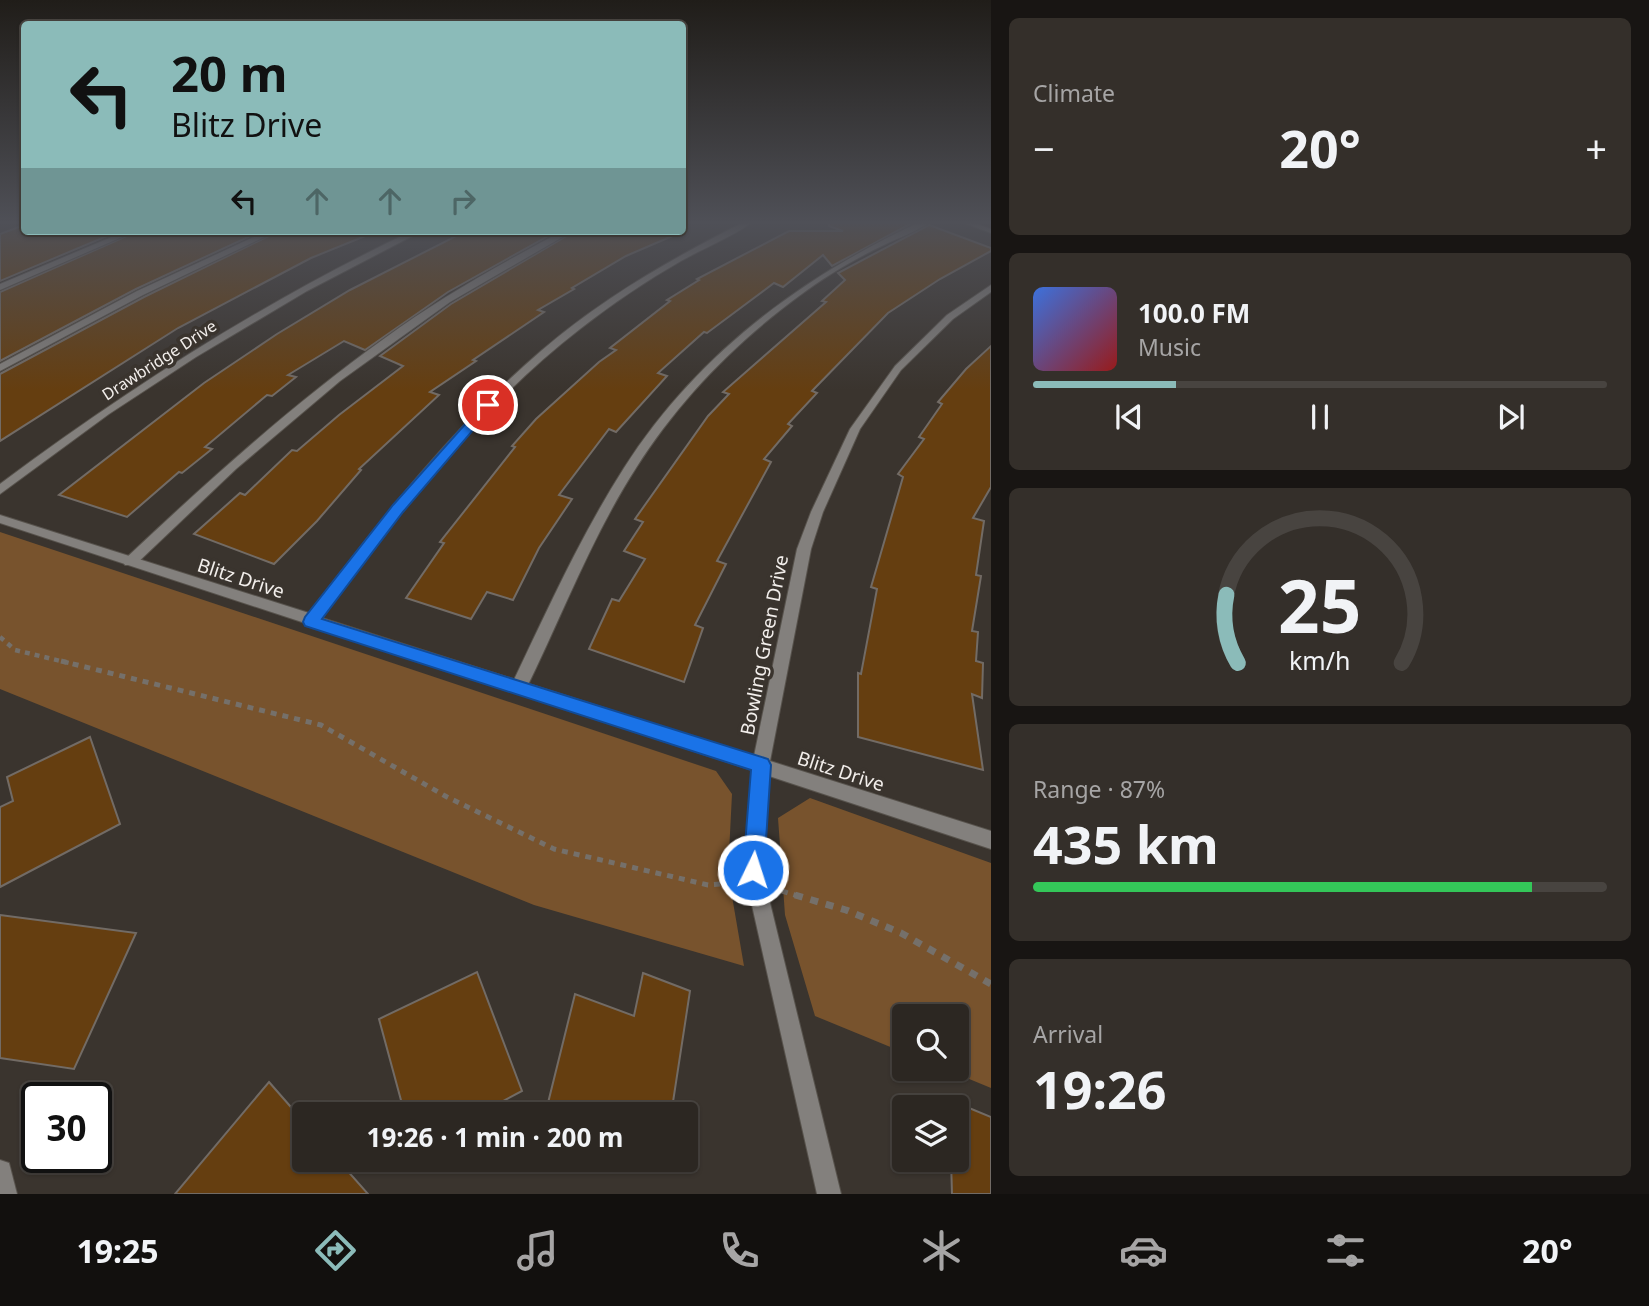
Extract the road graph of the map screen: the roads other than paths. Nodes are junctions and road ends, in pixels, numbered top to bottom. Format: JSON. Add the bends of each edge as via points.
{"nodes":[{"id":1,"x":20,"y":279,"type":"edge"},
{"id":2,"x":171,"y":279,"type":"edge"},
{"id":3,"x":324,"y":279,"type":"edge"},
{"id":4,"x":483,"y":279,"type":"edge"},
{"id":5,"x":648,"y":279,"type":"edge"},
{"id":6,"x":816,"y":279,"type":"edge"},
{"id":7,"x":0,"y":287,"type":"edge"},
{"id":8,"x":991,"y":288,"type":"edge"},
{"id":9,"x":0,"y":368,"type":"edge"},
{"id":10,"x":0,"y":490,"type":"edge"},
{"id":11,"x":0,"y":519,"type":"edge"},
{"id":12,"x":130,"y":562,"type":"junction"},
{"id":13,"x":311,"y":622,"type":"junction"},
{"id":14,"x":519,"y":686,"type":"junction"},
{"id":15,"x":761,"y":765,"type":"junction"},
{"id":16,"x":991,"y":840,"type":"edge"},
{"id":17,"x":0,"y":1172,"type":"edge"},
{"id":18,"x":5,"y":1194,"type":"edge"},
{"id":19,"x":829,"y":1194,"type":"edge"}],
"edges":[{"from":1,"to":7,"type":"street"},
{"from":2,"to":9,"type":"street"},
{"from":3,"to":10,"type":"street","name":"Drawbridge Drive","via":[[120,402]]},
{"from":4,"to":12,"type":"street","via":[[343,372],[288,415]]},
{"from":5,"to":13,"type":"street","via":[[555,344],[488,405],[398,509]]},
{"from":6,"to":14,"type":"street","via":[[755,324],[666,418],[583,550]]},
{"from":8,"to":15,"type":"street","name":"Bowling Green Drive","via":[[950,317],[898,368],[855,429],[804,549]]},
{"from":11,"to":12,"type":"street","name":"Blitz Drive"},
{"from":12,"to":13,"type":"street","name":"Blitz Drive"},
{"from":13,"to":14,"type":"street","name":"Blitz Drive"},
{"from":14,"to":15,"type":"street","name":"Blitz Drive"},
{"from":15,"to":16,"type":"street","name":"Blitz Drive"},
{"from":15,"to":19,"type":"street","name":"Bowling Green Drive","via":[[753,870]]},
{"from":17,"to":18,"type":"street"}]}
